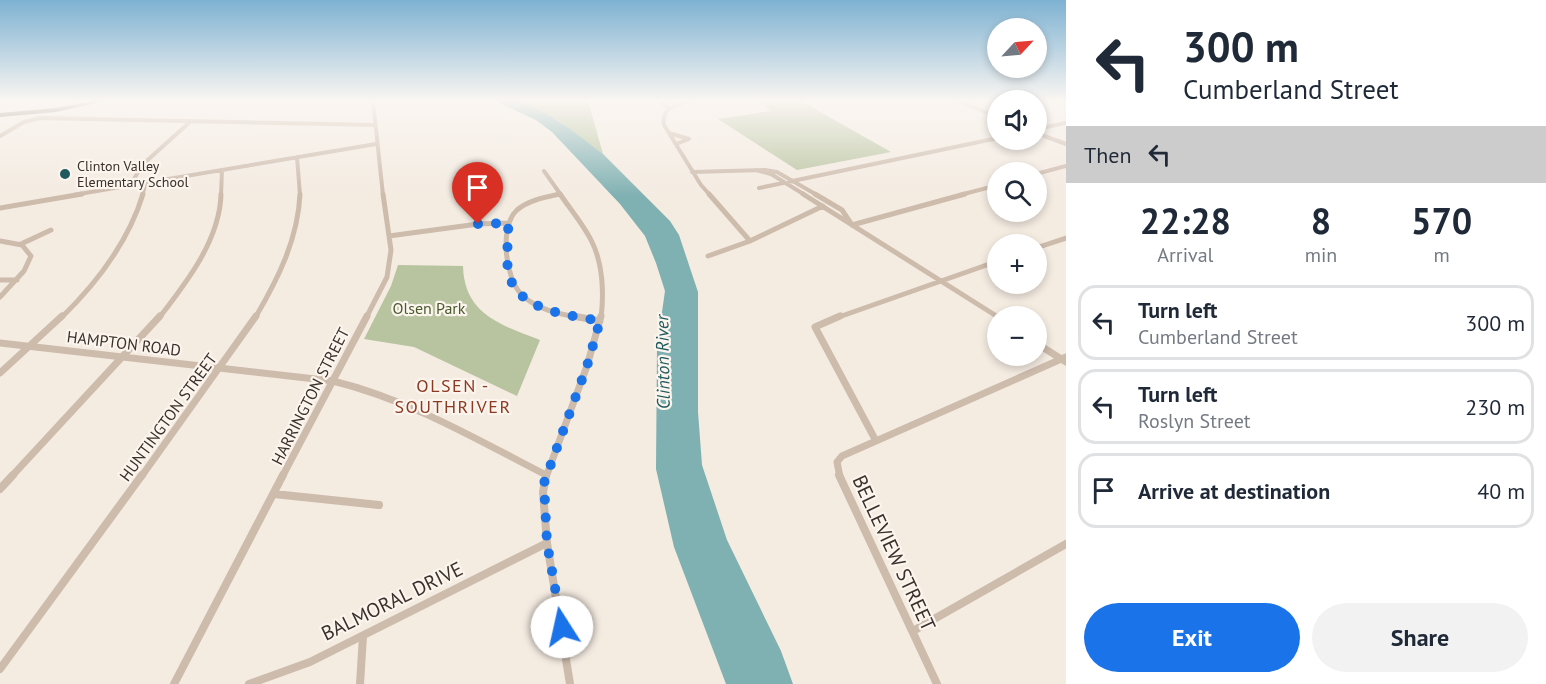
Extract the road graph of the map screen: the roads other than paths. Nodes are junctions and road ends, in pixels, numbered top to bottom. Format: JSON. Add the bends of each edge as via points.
{"nodes":[{"id":1,"x":178,"y":133,"type":"edge"},
{"id":2,"x":375,"y":133,"type":"edge"},
{"id":3,"x":669,"y":133,"type":"joint"},
{"id":4,"x":1047,"y":136,"type":"edge"},
{"id":5,"x":987,"y":140,"type":"edge"},
{"id":6,"x":376,"y":144,"type":"junction"},
{"id":7,"x":676,"y":144,"type":"junction"},
{"id":8,"x":1066,"y":144,"type":"edge"},
{"id":9,"x":297,"y":157,"type":"junction"},
{"id":10,"x":1066,"y":166,"type":"edge"},
{"id":11,"x":222,"y":170,"type":"junction"},
{"id":12,"x":756,"y":170,"type":"junction"},
{"id":13,"x":544,"y":171,"type":"dead end"},
{"id":14,"x":1047,"y":171,"type":"edge"},
{"id":15,"x":692,"y":172,"type":"junction"},
{"id":16,"x":794,"y":180,"type":"junction"},
{"id":17,"x":784,"y":182,"type":"junction"},
{"id":18,"x":147,"y":183,"type":"junction"},
{"id":19,"x":131,"y":185,"type":"junction"},
{"id":20,"x":759,"y":188,"type":"dead end"},
{"id":21,"x":987,"y":188,"type":"edge"},
{"id":22,"x":560,"y":194,"type":"junction"},
{"id":23,"x":832,"y":204,"type":"junction"},
{"id":24,"x":822,"y":207,"type":"junction"},
{"id":25,"x":0,"y":208,"type":"edge"},
{"id":26,"x":508,"y":223,"type":"junction"},
{"id":27,"x":852,"y":225,"type":"junction"},
{"id":28,"x":51,"y":230,"type":"dead end"},
{"id":29,"x":389,"y":236,"type":"junction"},
{"id":30,"x":1066,"y":238,"type":"edge"},
{"id":31,"x":0,"y":241,"type":"edge"},
{"id":32,"x":750,"y":241,"type":"junction"},
{"id":33,"x":21,"y":244,"type":"junction"},
{"id":34,"x":1047,"y":244,"type":"edge"},
{"id":35,"x":708,"y":256,"type":"dead end"},
{"id":36,"x":987,"y":265,"type":"edge"},
{"id":37,"x":0,"y":280,"type":"edge"},
{"id":38,"x":17,"y":280,"type":"junction"},
{"id":39,"x":940,"y":280,"type":"junction"},
{"id":40,"x":0,"y":297,"type":"edge"},
{"id":41,"x":987,"y":310,"type":"edge"},
{"id":42,"x":600,"y":321,"type":"junction"},
{"id":43,"x":0,"y":342,"type":"edge"},
{"id":44,"x":31,"y":345,"type":"junction"},
{"id":45,"x":1047,"y":349,"type":"edge"},
{"id":46,"x":122,"y":358,"type":"junction"},
{"id":47,"x":1064,"y":359,"type":"edge"},
{"id":48,"x":221,"y":368,"type":"junction"},
{"id":49,"x":0,"y":373,"type":"edge"},
{"id":50,"x":333,"y":381,"type":"junction"},
{"id":51,"x":876,"y":441,"type":"junction"},
{"id":52,"x":546,"y":475,"type":"junction"},
{"id":53,"x":0,"y":489,"type":"edge"},
{"id":54,"x":274,"y":495,"type":"junction"},
{"id":55,"x":379,"y":505,"type":"dead end"},
{"id":56,"x":547,"y":543,"type":"junction"},
{"id":57,"x":1066,"y":544,"type":"edge"},
{"id":58,"x":913,"y":631,"type":"junction"},
{"id":59,"x":363,"y":636,"type":"junction"},
{"id":60,"x":0,"y":669,"type":"edge"},
{"id":61,"x":174,"y":684,"type":"edge"},
{"id":62,"x":249,"y":684,"type":"edge"},
{"id":63,"x":360,"y":684,"type":"edge"},
{"id":64,"x":570,"y":684,"type":"edge"},
{"id":65,"x":937,"y":684,"type":"edge"}],
"edges":[{"from":1,"to":19,"type":"street","via":[[141,166]]},
{"from":2,"to":6,"type":"street","name":"HARRINGTON STREET"},
{"from":3,"to":7,"type":"street"},
{"from":3,"to":7,"type":"street","via":[[689,139]]},
{"from":4,"to":8,"type":"street"},
{"from":5,"to":16,"type":"street"},
{"from":6,"to":9,"type":"street"},
{"from":6,"to":29,"type":"street","name":"HARRINGTON STREET"},
{"from":7,"to":15,"type":"street"},
{"from":9,"to":11,"type":"street"},
{"from":9,"to":48,"type":"street","name":"HUNTINGTON STREET","via":[[302,192],[291,247],[266,300]]},
{"from":10,"to":14,"type":"street"},
{"from":11,"to":18,"type":"street"},
{"from":11,"to":46,"type":"street","via":[[222,205],[198,261],[162,312]]},
{"from":12,"to":15,"type":"street"},
{"from":12,"to":16,"type":"street","via":[[774,171]]},
{"from":12,"to":17,"type":"street"},
{"from":13,"to":22,"type":"street"},
{"from":15,"to":32,"type":"street"},
{"from":16,"to":17,"type":"street"},
{"from":16,"to":23,"type":"street"},
{"from":17,"to":20,"type":"street"},
{"from":17,"to":24,"type":"street"},
{"from":18,"to":19,"type":"street"},
{"from":18,"to":44,"type":"street","via":[[138,214],[119,248],[92,285]]},
{"from":19,"to":25,"type":"street"},
{"from":21,"to":27,"type":"street"},
{"from":22,"to":26,"type":"street","via":[[521,206]]},
{"from":22,"to":42,"type":"street","via":[[585,229],[596,253],[603,301]]},
{"from":23,"to":24,"type":"street"},
{"from":23,"to":27,"type":"street","via":[[846,214]]},
{"from":24,"to":27,"type":"street"},
{"from":24,"to":32,"type":"street"},
{"from":26,"to":29,"type":"street"},
{"from":26,"to":42,"type":"street","via":[[508,272],[519,292],[545,309]]},
{"from":27,"to":39,"type":"street"},
{"from":28,"to":33,"type":"street"},
{"from":29,"to":50,"type":"street","name":"HARRINGTON STREET","via":[[387,277]]},
{"from":30,"to":34,"type":"street"},
{"from":31,"to":33,"type":"street"},
{"from":32,"to":35,"type":"street"},
{"from":33,"to":38,"type":"street","via":[[31,256]]},
{"from":36,"to":39,"type":"street"},
{"from":37,"to":38,"type":"street"},
{"from":38,"to":40,"type":"street"},
{"from":39,"to":41,"type":"street"},
{"from":39,"to":51,"type":"street","via":[[815,327]]},
{"from":42,"to":52,"type":"street"},
{"from":43,"to":44,"type":"street","name":"HAMPTON ROAD"},
{"from":44,"to":46,"type":"street","name":"HAMPTON ROAD"},
{"from":44,"to":49,"type":"street"},
{"from":45,"to":47,"type":"street"},
{"from":46,"to":48,"type":"street","name":"HAMPTON ROAD"},
{"from":46,"to":53,"type":"street"},
{"from":47,"to":51,"type":"street","name":"BELLEVIEW STREET"},
{"from":48,"to":50,"type":"street","name":"HAMPTON ROAD"},
{"from":48,"to":60,"type":"street","name":"HUNTINGTON STREET"},
{"from":50,"to":52,"type":"street","name":"HAMPTON ROAD","via":[[390,396]]},
{"from":50,"to":54,"type":"street","name":"HARRINGTON STREET"},
{"from":51,"to":58,"type":"street","name":"BELLEVIEW STREET","via":[[842,456],[837,471]]},
{"from":52,"to":56,"type":"street","via":[[543,492]]},
{"from":54,"to":55,"type":"street"},
{"from":54,"to":61,"type":"street","name":"HARRINGTON STREET"},
{"from":56,"to":59,"type":"street","name":"BALMORAL DRIVE"},
{"from":56,"to":64,"type":"street"},
{"from":57,"to":58,"type":"street"},
{"from":58,"to":65,"type":"street","name":"BELLEVIEW STREET"},
{"from":59,"to":62,"type":"street","name":"BALMORAL DRIVE","via":[[310,662]]},
{"from":59,"to":63,"type":"street"}]}
